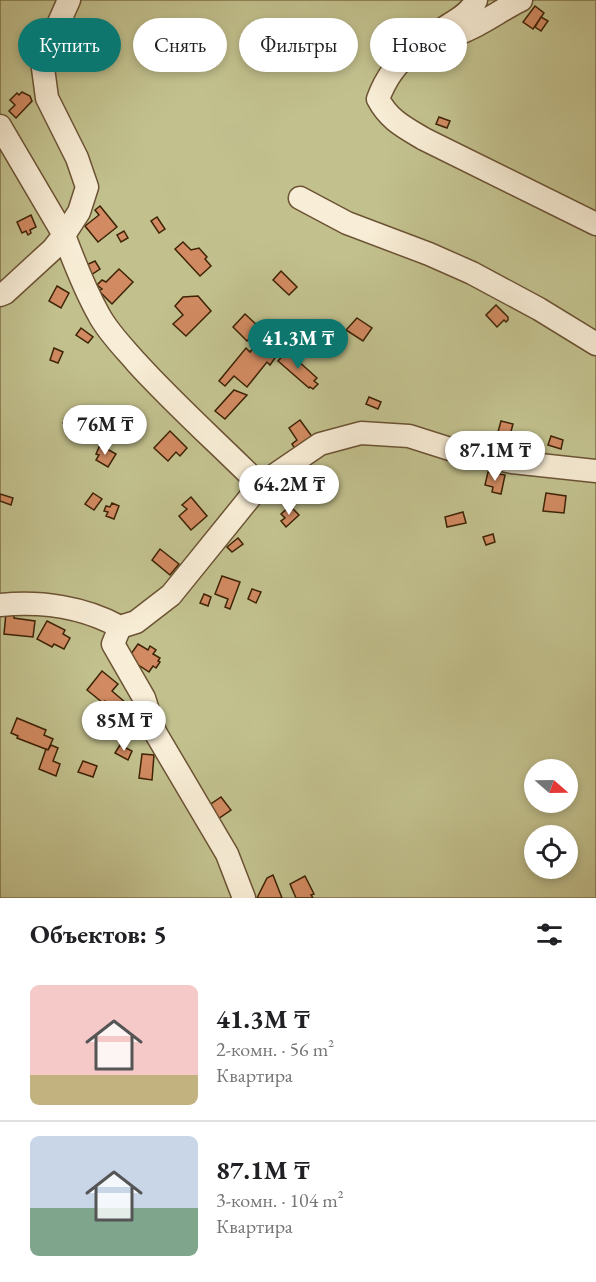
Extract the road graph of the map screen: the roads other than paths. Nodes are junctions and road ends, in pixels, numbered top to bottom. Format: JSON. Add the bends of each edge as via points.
{"nodes":[{"id":1,"x":69,"y":0,"type":"edge"},
{"id":2,"x":476,"y":0,"type":"edge"},
{"id":3,"x":521,"y":0,"type":"edge"},
{"id":4,"x":459,"y":18,"type":"edge"},
{"id":5,"x":467,"y":30,"type":"edge"},
{"id":6,"x":392,"y":72,"type":"edge"},
{"id":7,"x":0,"y":126,"type":"edge"},
{"id":8,"x":300,"y":198,"type":"dead end"},
{"id":9,"x":596,"y":225,"type":"edge"},
{"id":10,"x":64,"y":235,"type":"junction"},
{"id":11,"x":0,"y":294,"type":"edge"},
{"id":12,"x":596,"y":344,"type":"edge"},
{"id":13,"x":596,"y":471,"type":"edge"},
{"id":14,"x":260,"y":485,"type":"junction"},
{"id":15,"x":0,"y":605,"type":"edge"},
{"id":16,"x":120,"y":627,"type":"junction"},
{"id":17,"x":244,"y":898,"type":"edge"}],
"edges":[{"from":1,"to":10,"type":"street","via":[[43,68],[47,98],[87,187],[79,212]]},
{"from":2,"to":4,"type":"street"},
{"from":3,"to":5,"type":"street"},
{"from":6,"to":9,"type":"street","via":[[378,99],[385,112],[399,124]]},
{"from":7,"to":10,"type":"street"},
{"from":8,"to":12,"type":"street","via":[[347,223],[472,273]]},
{"from":10,"to":11,"type":"street"},
{"from":10,"to":14,"type":"street","via":[[100,317],[122,347]]},
{"from":13,"to":14,"type":"street","via":[[512,462],[409,436],[361,433],[320,444]]},
{"from":14,"to":16,"type":"street","via":[[171,595],[136,622]]},
{"from":15,"to":16,"type":"street","via":[[65,606]]},
{"from":16,"to":17,"type":"street","via":[[112,644],[144,698],[154,732],[227,854]]}]}
